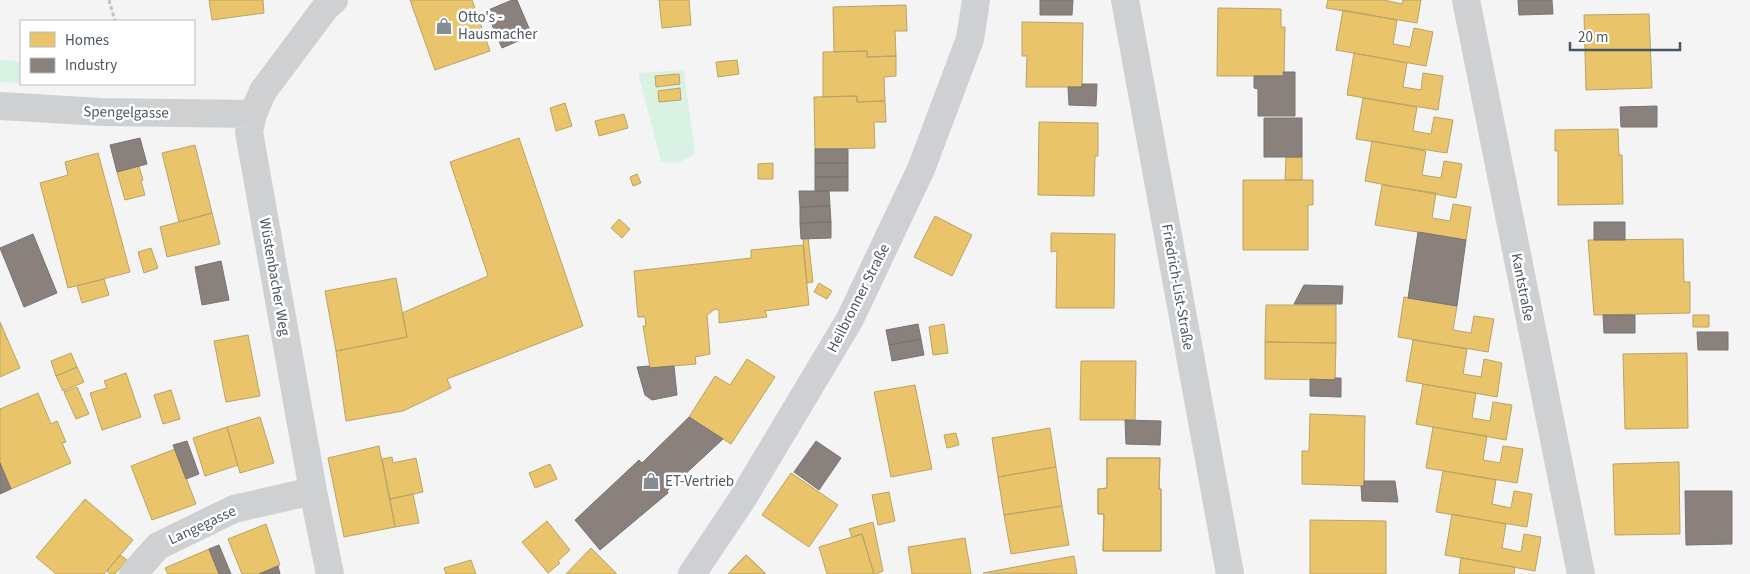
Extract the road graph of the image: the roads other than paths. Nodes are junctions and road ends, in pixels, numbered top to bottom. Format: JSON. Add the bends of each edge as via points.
{"nodes":[{"id":1,"x":976,"y":0,"type":"edge"},
{"id":2,"x":1125,"y":0,"type":"edge"},
{"id":3,"x":1466,"y":0,"type":"edge"},
{"id":4,"x":327,"y":3,"type":"edge"},
{"id":5,"x":0,"y":106,"type":"edge"},
{"id":6,"x":253,"y":114,"type":"junction"},
{"id":7,"x":313,"y":491,"type":"junction"},
{"id":8,"x":133,"y":574,"type":"edge"},
{"id":9,"x":330,"y":574,"type":"edge"},
{"id":10,"x":692,"y":574,"type":"edge"},
{"id":11,"x":1230,"y":574,"type":"edge"},
{"id":12,"x":1581,"y":574,"type":"edge"}],
"edges":[{"from":1,"to":10,"type":"street","name":"Heilbronner Straße","via":[[970,40],[921,169],[850,319],[743,498]]},
{"from":2,"to":11,"type":"street","name":"Friedrich-List-Straße"},
{"from":3,"to":12,"type":"street","name":"Kantstraße"},
{"from":4,"to":6,"type":"street","name":"Wüstenbacher Weg","via":[[263,91]]},
{"from":5,"to":6,"type":"street","name":"Spengelgasse","via":[[102,112]]},
{"from":6,"to":7,"type":"street","name":"Wüstenbacher Weg","via":[[249,132]]},
{"from":7,"to":8,"type":"street","name":"Langegasse","via":[[234,509],[158,546]]},
{"from":7,"to":9,"type":"street","name":"Wüstenbacher Weg"}]}
